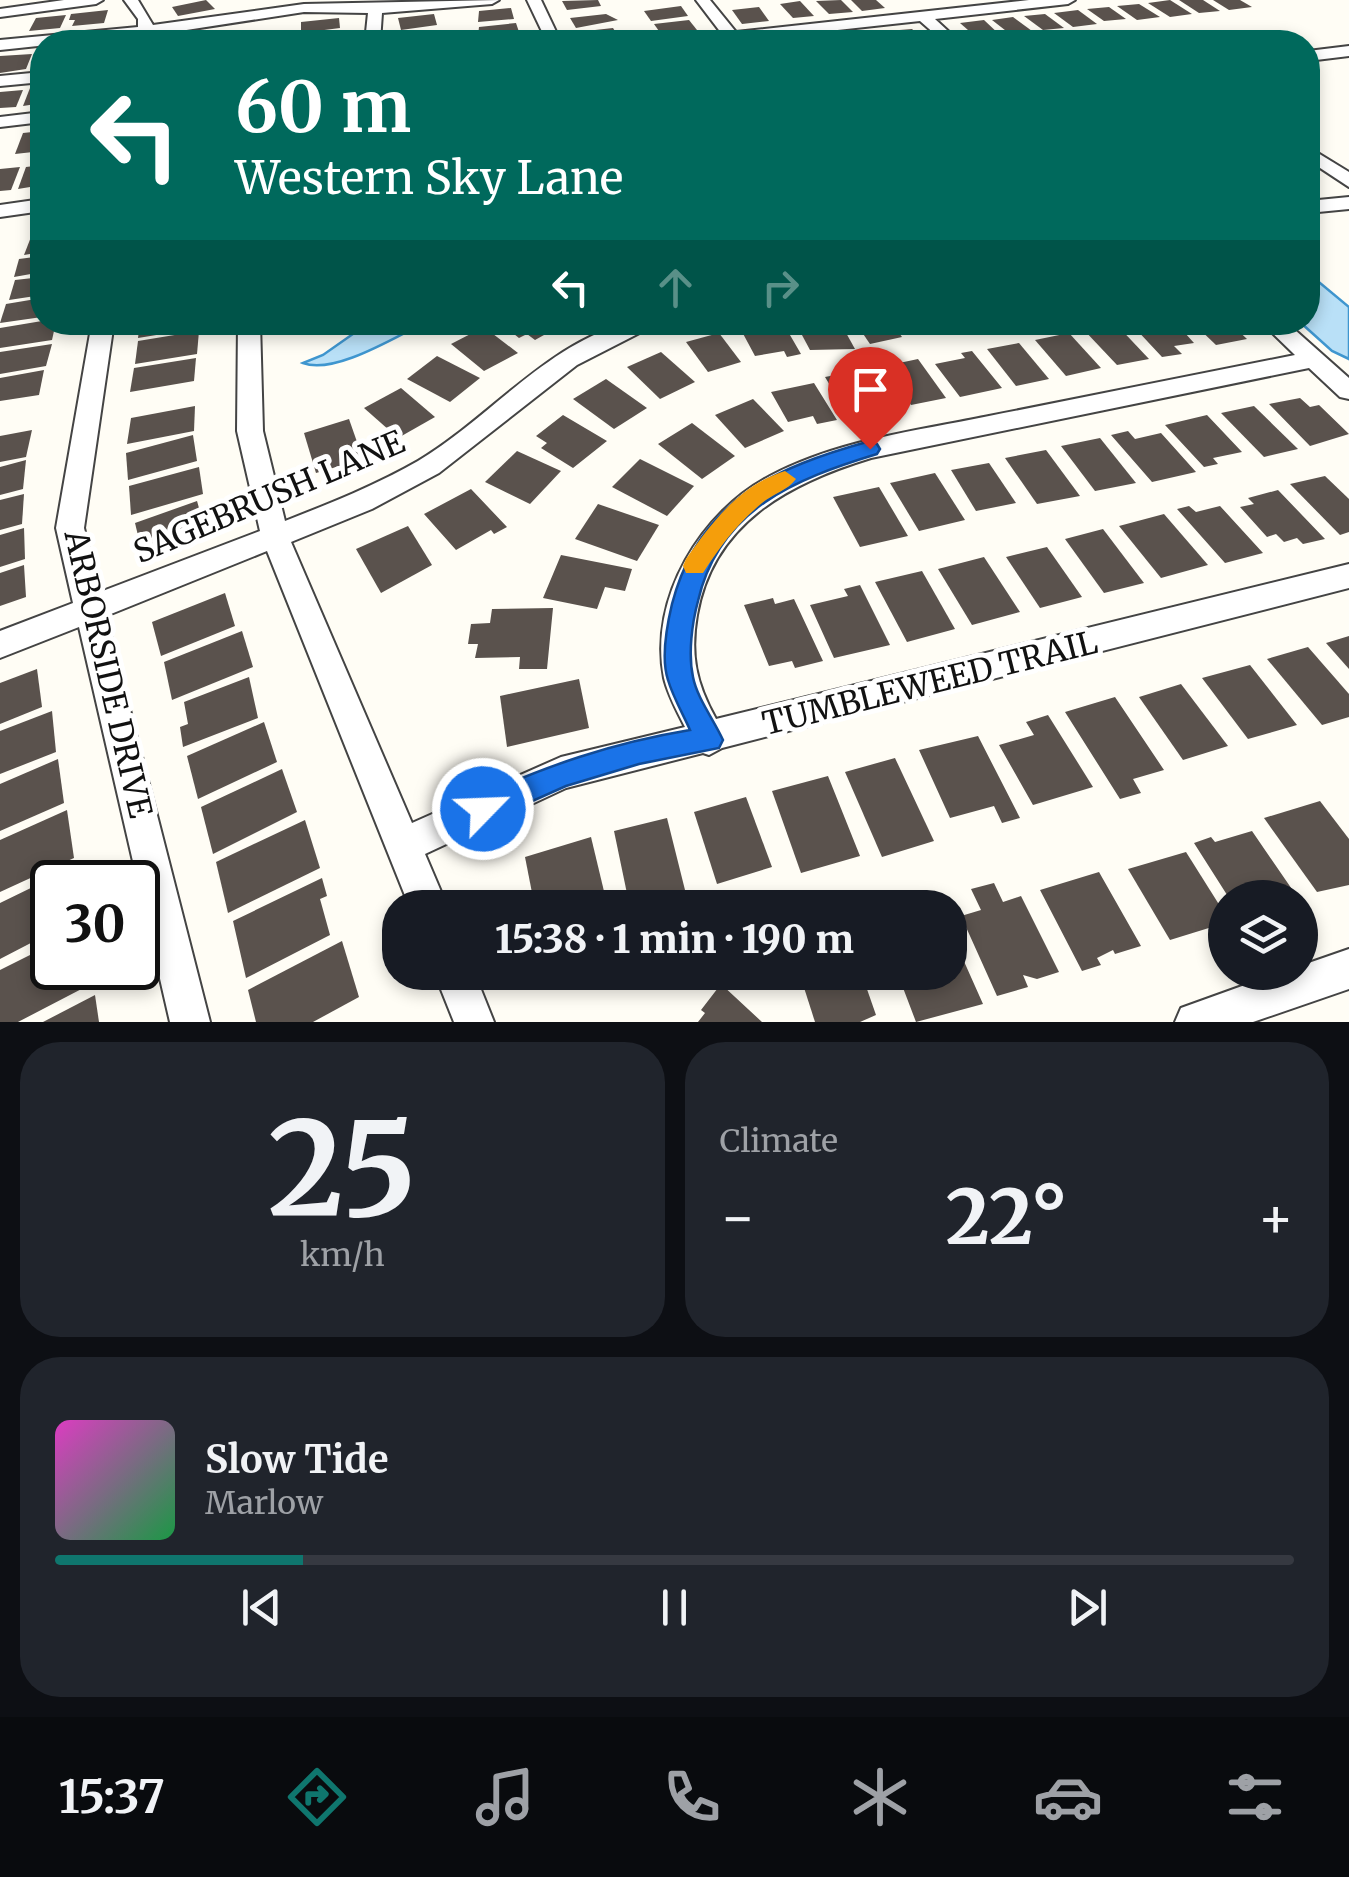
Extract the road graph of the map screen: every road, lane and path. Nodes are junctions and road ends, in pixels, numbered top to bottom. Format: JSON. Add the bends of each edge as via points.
{"nodes":[{"id":1,"x":96,"y":0,"type":"edge"},
{"id":2,"x":131,"y":0,"type":"edge"},
{"id":3,"x":492,"y":0,"type":"edge"},
{"id":4,"x":534,"y":0,"type":"edge"},
{"id":5,"x":703,"y":0,"type":"edge"},
{"id":6,"x":1068,"y":0,"type":"edge"},
{"id":7,"x":376,"y":10,"type":"junction"},
{"id":8,"x":0,"y":13,"type":"edge"},
{"id":9,"x":255,"y":15,"type":"edge"},
{"id":10,"x":923,"y":16,"type":"junction"},
{"id":11,"x":146,"y":30,"type":"edge"},
{"id":12,"x":198,"y":30,"type":"edge"},
{"id":13,"x":373,"y":30,"type":"edge"},
{"id":14,"x":548,"y":30,"type":"edge"},
{"id":15,"x":726,"y":30,"type":"edge"},
{"id":16,"x":813,"y":30,"type":"edge"},
{"id":17,"x":939,"y":30,"type":"edge"},
{"id":18,"x":30,"y":42,"type":"edge"},
{"id":19,"x":0,"y":45,"type":"edge"},
{"id":20,"x":1346,"y":53,"type":"edge"},
{"id":21,"x":1320,"y":55,"type":"edge"},
{"id":22,"x":30,"y":78,"type":"edge"},
{"id":23,"x":0,"y":81,"type":"edge"},
{"id":24,"x":30,"y":118,"type":"edge"},
{"id":25,"x":0,"y":122,"type":"edge"},
{"id":26,"x":1320,"y":160,"type":"edge"},
{"id":27,"x":1349,"y":181,"type":"edge"},
{"id":28,"x":1349,"y":203,"type":"edge"},
{"id":29,"x":1320,"y":206,"type":"edge"},
{"id":30,"x":30,"y":207,"type":"edge"},
{"id":31,"x":0,"y":211,"type":"edge"},
{"id":32,"x":100,"y":335,"type":"edge"},
{"id":33,"x":249,"y":335,"type":"edge"},
{"id":34,"x":615,"y":335,"type":"edge"},
{"id":35,"x":1287,"y":335,"type":"edge"},
{"id":36,"x":1314,"y":359,"type":"junction"},
{"id":37,"x":1349,"y":390,"type":"edge"},
{"id":38,"x":275,"y":538,"type":"junction"},
{"id":39,"x":1349,"y":576,"type":"edge"},
{"id":40,"x":90,"y":610,"type":"junction"},
{"id":41,"x":0,"y":645,"type":"edge"},
{"id":42,"x":709,"y":740,"type":"junction"},
{"id":43,"x":405,"y":845,"type":"junction"},
{"id":44,"x":422,"y":890,"type":"edge"},
{"id":45,"x":1349,"y":970,"type":"edge"},
{"id":46,"x":461,"y":990,"type":"edge"},
{"id":47,"x":190,"y":1022,"type":"edge"},
{"id":48,"x":474,"y":1022,"type":"edge"},
{"id":49,"x":1195,"y":1022,"type":"edge"}],
"edges":[{"from":1,"to":8,"type":"street"},
{"from":2,"to":11,"type":"street"},
{"from":3,"to":7,"type":"street"},
{"from":4,"to":14,"type":"street"},
{"from":5,"to":15,"type":"street"},
{"from":6,"to":10,"type":"street"},
{"from":7,"to":9,"type":"street"},
{"from":7,"to":13,"type":"street"},
{"from":9,"to":12,"type":"street"},
{"from":10,"to":16,"type":"street"},
{"from":10,"to":17,"type":"street"},
{"from":18,"to":19,"type":"street"},
{"from":20,"to":21,"type":"street"},
{"from":22,"to":23,"type":"street"},
{"from":24,"to":25,"type":"street"},
{"from":26,"to":27,"type":"street"},
{"from":28,"to":29,"type":"street"},
{"from":30,"to":31,"type":"street"},
{"from":32,"to":40,"type":"street","name":"ARBORSIDE DRIVE","via":[[70,528]]},
{"from":33,"to":38,"type":"street","via":[[250,431]]},
{"from":34,"to":38,"type":"street","name":"SAGEBRUSH LANE","via":[[569,360],[430,466]]},
{"from":35,"to":36,"type":"street"},
{"from":36,"to":37,"type":"street"},
{"from":36,"to":42,"type":"street","via":[[870,449],[812,465],[762,492],[724,523],[693,568],[680,622],[680,678]]},
{"from":38,"to":40,"type":"street","name":"SAGEBRUSH LANE"},
{"from":38,"to":43,"type":"street"},
{"from":39,"to":42,"type":"street","name":"TUMBLEWEED TRAIL"},
{"from":40,"to":41,"type":"street","name":"SAGEBRUSH LANE"},
{"from":40,"to":47,"type":"street","name":"ARBORSIDE DRIVE"},
{"from":42,"to":43,"type":"street","name":"TUMBLEWEED TRAIL","via":[[562,774]]},
{"from":43,"to":44,"type":"street"},
{"from":45,"to":49,"type":"street"},
{"from":46,"to":48,"type":"street"}]}
